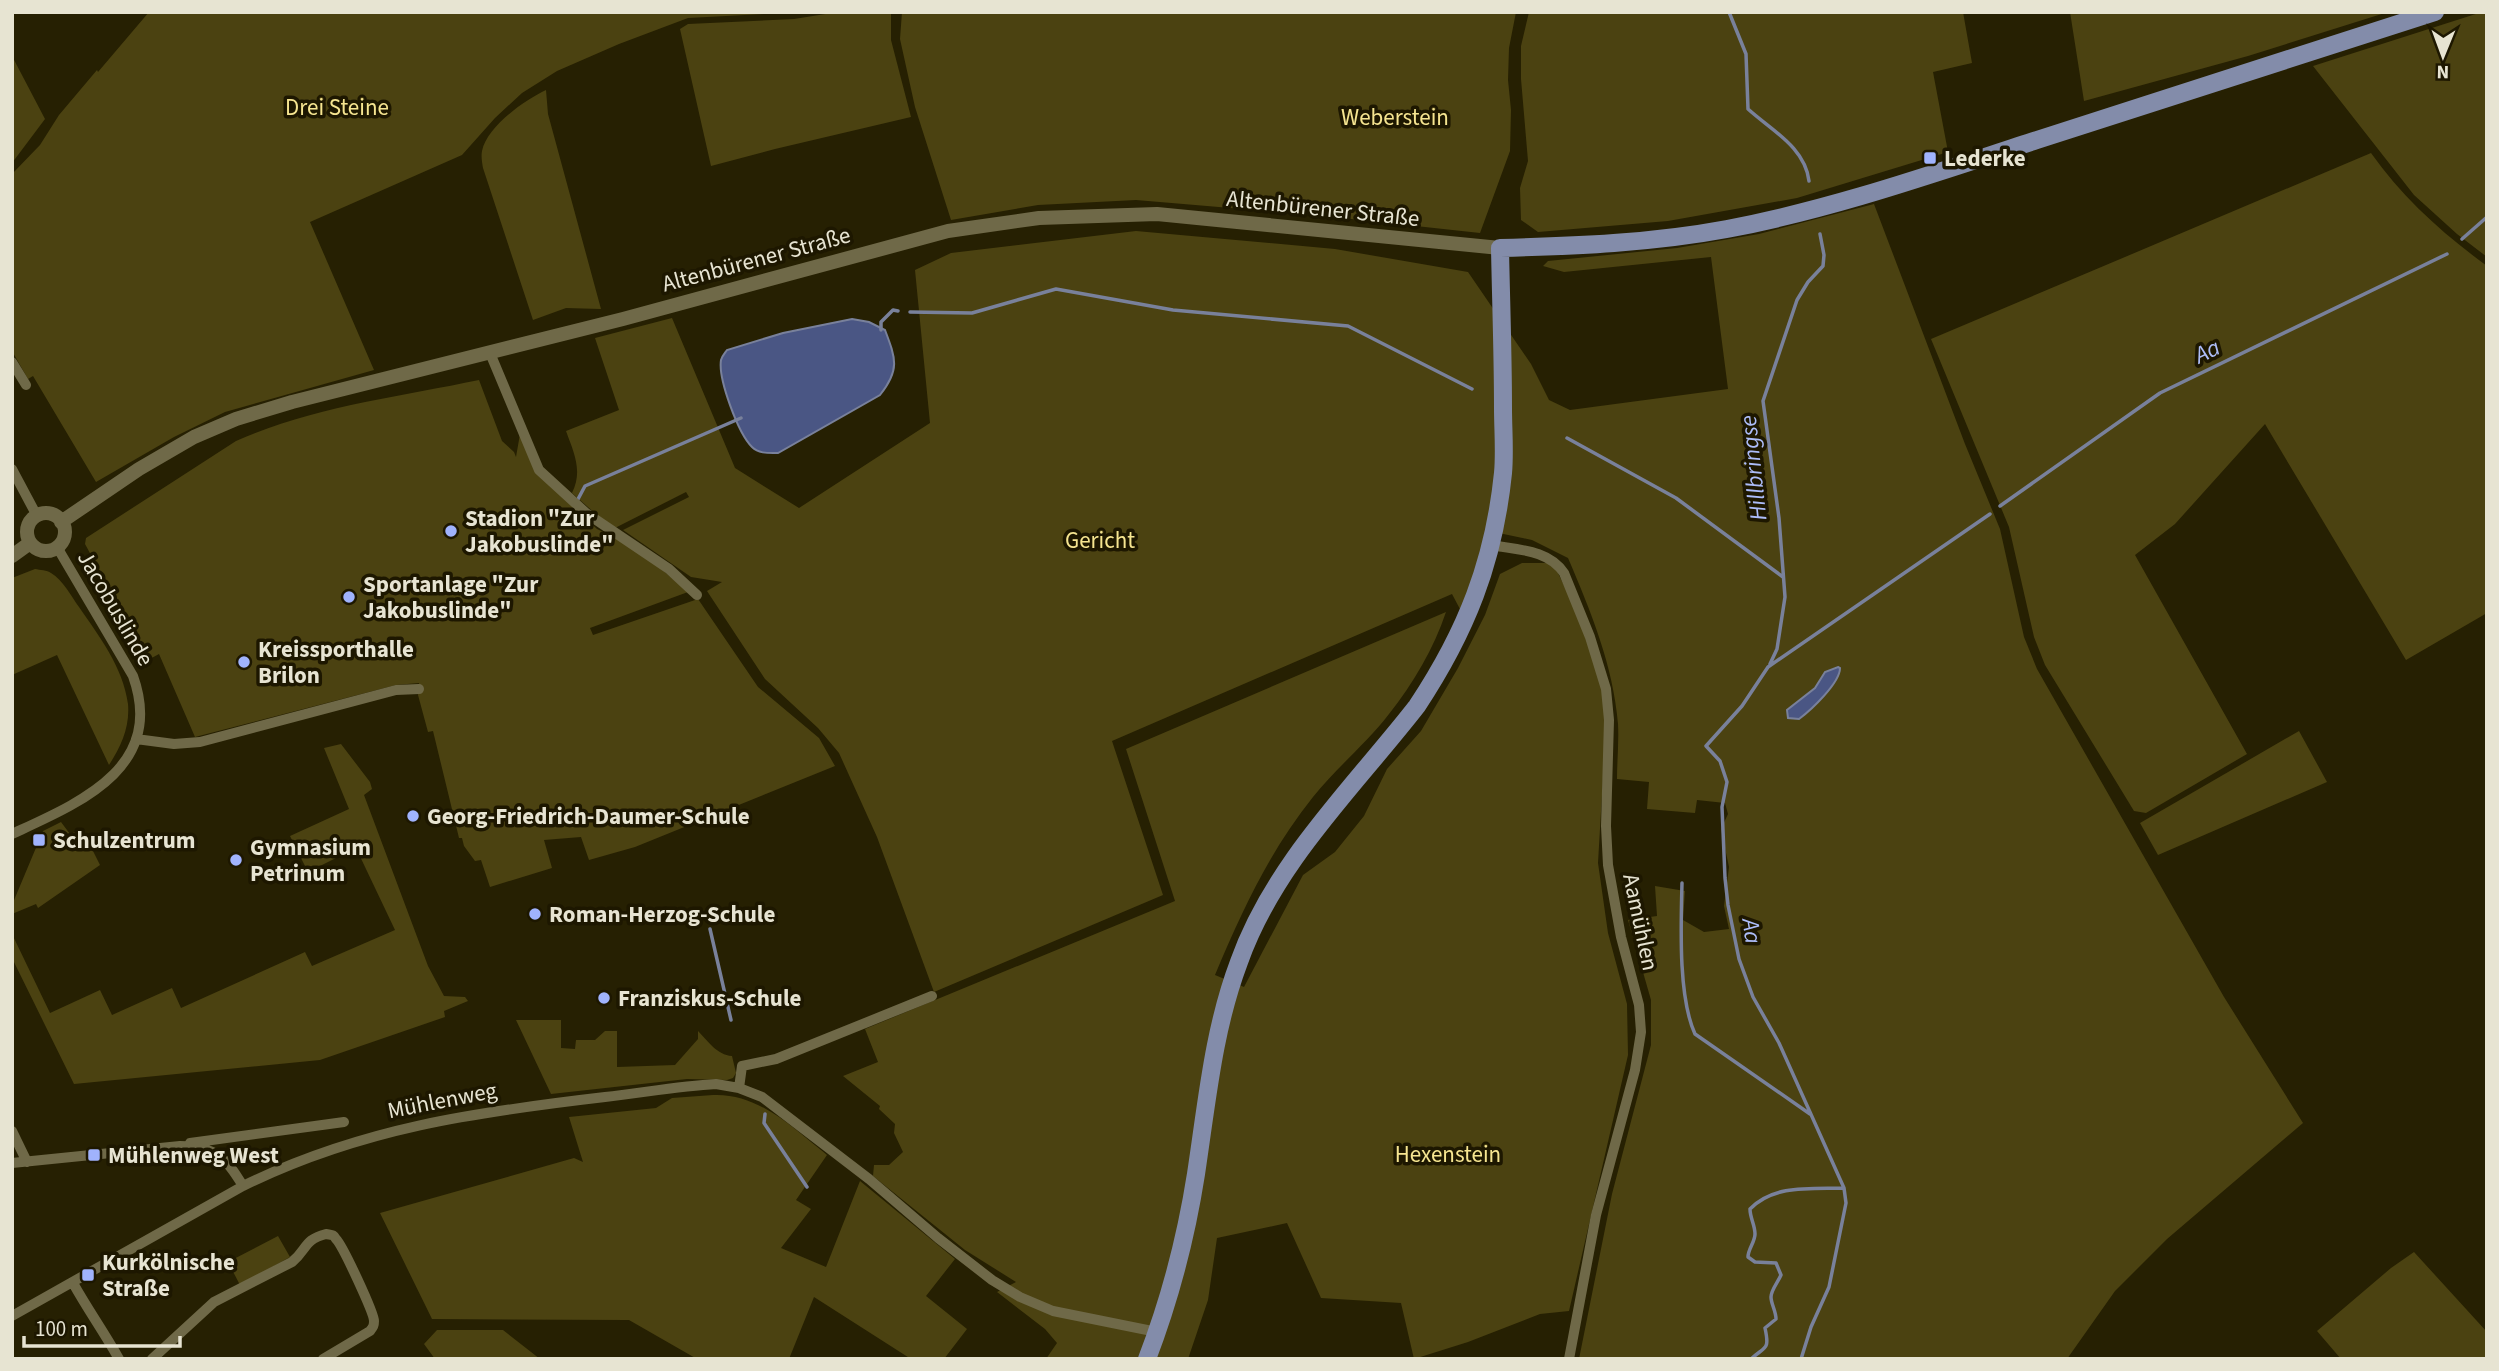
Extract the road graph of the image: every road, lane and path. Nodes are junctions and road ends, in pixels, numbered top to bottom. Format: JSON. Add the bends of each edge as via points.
{"nodes":[{"id":1,"x":2435,"y":12,"type":"edge"},
{"id":2,"x":1500,"y":248,"type":"junction"},
{"id":3,"x":490,"y":354,"type":"junction"},
{"id":4,"x":12,"y":362,"type":"edge"},
{"id":5,"x":26,"y":385,"type":"dead end"},
{"id":6,"x":12,"y":469,"type":"edge"},
{"id":7,"x":37,"y":516,"type":"junction"},
{"id":8,"x":61,"y":522,"type":"junction"},
{"id":9,"x":30,"y":543,"type":"junction"},
{"id":10,"x":1491,"y":545,"type":"junction"},
{"id":11,"x":57,"y":547,"type":"junction"},
{"id":12,"x":12,"y":556,"type":"edge"},
{"id":13,"x":697,"y":595,"type":"dead end"},
{"id":14,"x":419,"y":689,"type":"dead end"},
{"id":15,"x":136,"y":739,"type":"junction"},
{"id":16,"x":12,"y":834,"type":"edge"},
{"id":17,"x":932,"y":996,"type":"dead end"},
{"id":18,"x":738,"y":1087,"type":"junction"},
{"id":19,"x":344,"y":1122,"type":"dead end"},
{"id":20,"x":12,"y":1131,"type":"edge"},
{"id":21,"x":180,"y":1146,"type":"junction"},
{"id":22,"x":18,"y":1163,"type":"edge"},
{"id":23,"x":243,"y":1186,"type":"junction"},
{"id":24,"x":73,"y":1283,"type":"junction"},
{"id":25,"x":12,"y":1316,"type":"edge"},
{"id":26,"x":1157,"y":1332,"type":"junction"},
{"id":27,"x":119,"y":1359,"type":"edge"},
{"id":28,"x":152,"y":1359,"type":"edge"},
{"id":29,"x":323,"y":1359,"type":"edge"},
{"id":30,"x":1147,"y":1359,"type":"edge"},
{"id":31,"x":1569,"y":1359,"type":"edge"}],
"edges":[{"from":1,"to":2,"type":"main road","via":[[1841,202],[1725,229],[1642,241]]},
{"from":2,"to":3,"type":"street","name":"Altenbürener Straße","via":[[1157,214],[1039,218],[948,231]]},
{"from":2,"to":10,"type":"main road","via":[[1503,470]]},
{"from":3,"to":8,"type":"street","name":"Altenbürener Straße","via":[[217,425],[139,469]]},
{"from":3,"to":13,"type":"street","via":[[539,470],[586,513],[669,569]]},
{"from":4,"to":5,"type":"street"},
{"from":6,"to":7,"type":"street"},
{"from":7,"to":8,"type":"street","via":[[53,515]]},
{"from":7,"to":9,"type":"street","via":[[27,528]]},
{"from":8,"to":11,"type":"street","via":[[64,535]]},
{"from":9,"to":11,"type":"street","via":[[46,551]]},
{"from":9,"to":12,"type":"street"},
{"from":10,"to":26,"type":"main road","via":[[1448,657],[1417,706],[1284,873],[1239,959],[1212,1057],[1183,1242]]},
{"from":10,"to":31,"type":"street","name":"Aamühlen","via":[[1542,555],[1558,564],[1590,636],[1609,720],[1608,865],[1641,1018],[1638,1057],[1596,1215]]},
{"from":11,"to":15,"type":"street","name":"Jacobuslinde","via":[[133,676],[140,706]]},
{"from":14,"to":15,"type":"street","via":[[396,690],[200,742]]},
{"from":15,"to":16,"type":"street","name":"Jacobuslinde","via":[[124,762],[100,788]]},
{"from":17,"to":18,"type":"street","via":[[776,1059],[742,1066]]},
{"from":18,"to":23,"type":"street","name":"Mühlenweg","via":[[708,1085],[435,1120],[343,1145]]},
{"from":18,"to":26,"type":"street","name":"Mühlenweg","via":[[762,1097],[805,1128],[938,1238],[1020,1297],[1053,1311]]},
{"from":19,"to":21,"type":"street"},
{"from":20,"to":22,"type":"street"},
{"from":21,"to":22,"type":"street"},
{"from":21,"to":23,"type":"street","via":[[202,1147],[218,1154]]},
{"from":23,"to":24,"type":"street","name":"Mühlenweg"},
{"from":24,"to":25,"type":"street","name":"Mühlenweg"},
{"from":24,"to":27,"type":"street"},
{"from":26,"to":30,"type":"main road"},
{"from":28,"to":29,"type":"street","via":[[215,1302],[292,1262],[307,1242],[327,1234],[337,1240],[374,1320],[370,1331]]}]}
